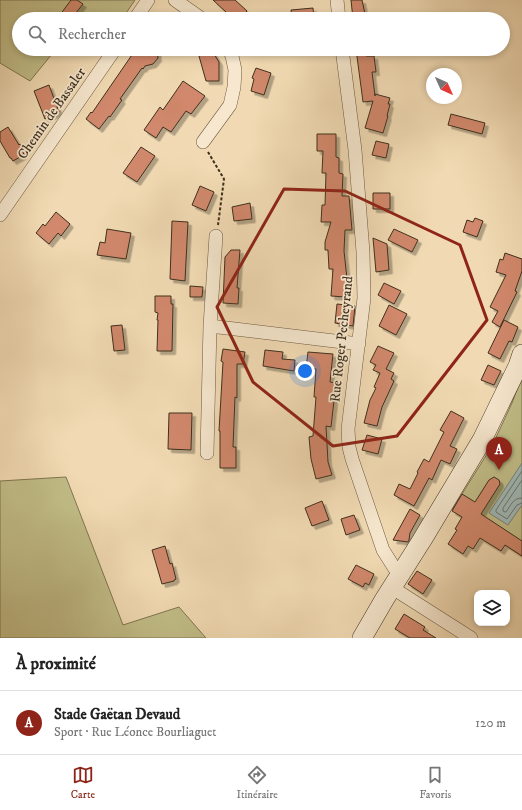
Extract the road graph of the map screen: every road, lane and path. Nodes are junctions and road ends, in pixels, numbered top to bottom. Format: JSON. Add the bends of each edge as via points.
{"nodes":[{"id":1,"x":148,"y":0,"type":"edge"},
{"id":2,"x":175,"y":0,"type":"edge"},
{"id":3,"x":337,"y":0,"type":"edge"},
{"id":4,"x":140,"y":12,"type":"edge"},
{"id":5,"x":192,"y":12,"type":"edge"},
{"id":6,"x":338,"y":12,"type":"edge"},
{"id":7,"x":110,"y":56,"type":"edge"},
{"id":8,"x":232,"y":56,"type":"edge"},
{"id":9,"x":343,"y":56,"type":"edge"},
{"id":10,"x":202,"y":142,"type":"dead end"},
{"id":11,"x":209,"y":153,"type":"dead end"},
{"id":12,"x":0,"y":215,"type":"edge"},
{"id":13,"x":217,"y":230,"type":"joint"},
{"id":14,"x":210,"y":326,"type":"junction"},
{"id":15,"x":359,"y":344,"type":"junction"},
{"id":16,"x":522,"y":354,"type":"edge"},
{"id":17,"x":207,"y":453,"type":"dead end"},
{"id":18,"x":397,"y":579,"type":"junction"},
{"id":19,"x":362,"y":638,"type":"edge"},
{"id":20,"x":471,"y":638,"type":"edge"}],
"edges":[{"from":1,"to":4,"type":"street"},
{"from":2,"to":5,"type":"street"},
{"from":3,"to":6,"type":"street"},
{"from":7,"to":12,"type":"street","name":"Chemin de Bassaler"},
{"from":8,"to":10,"type":"street","via":[[235,70],[230,105]]},
{"from":9,"to":15,"type":"street","name":"Rue Roger Pecheyrand","via":[[355,150],[363,252],[364,298]]},
{"from":11,"to":13,"type":"path","via":[[224,179]]},
{"from":13,"to":14,"type":"street"},
{"from":14,"to":15,"type":"street"},
{"from":14,"to":17,"type":"street"},
{"from":15,"to":18,"type":"street","name":"Rue Roger Pecheyrand","via":[[348,429],[349,447],[383,550],[395,568]]},
{"from":16,"to":18,"type":"main road","via":[[482,440]]},
{"from":18,"to":19,"type":"main road"},
{"from":18,"to":20,"type":"street","name":"Rue Roger Pecheyrand"}]}
